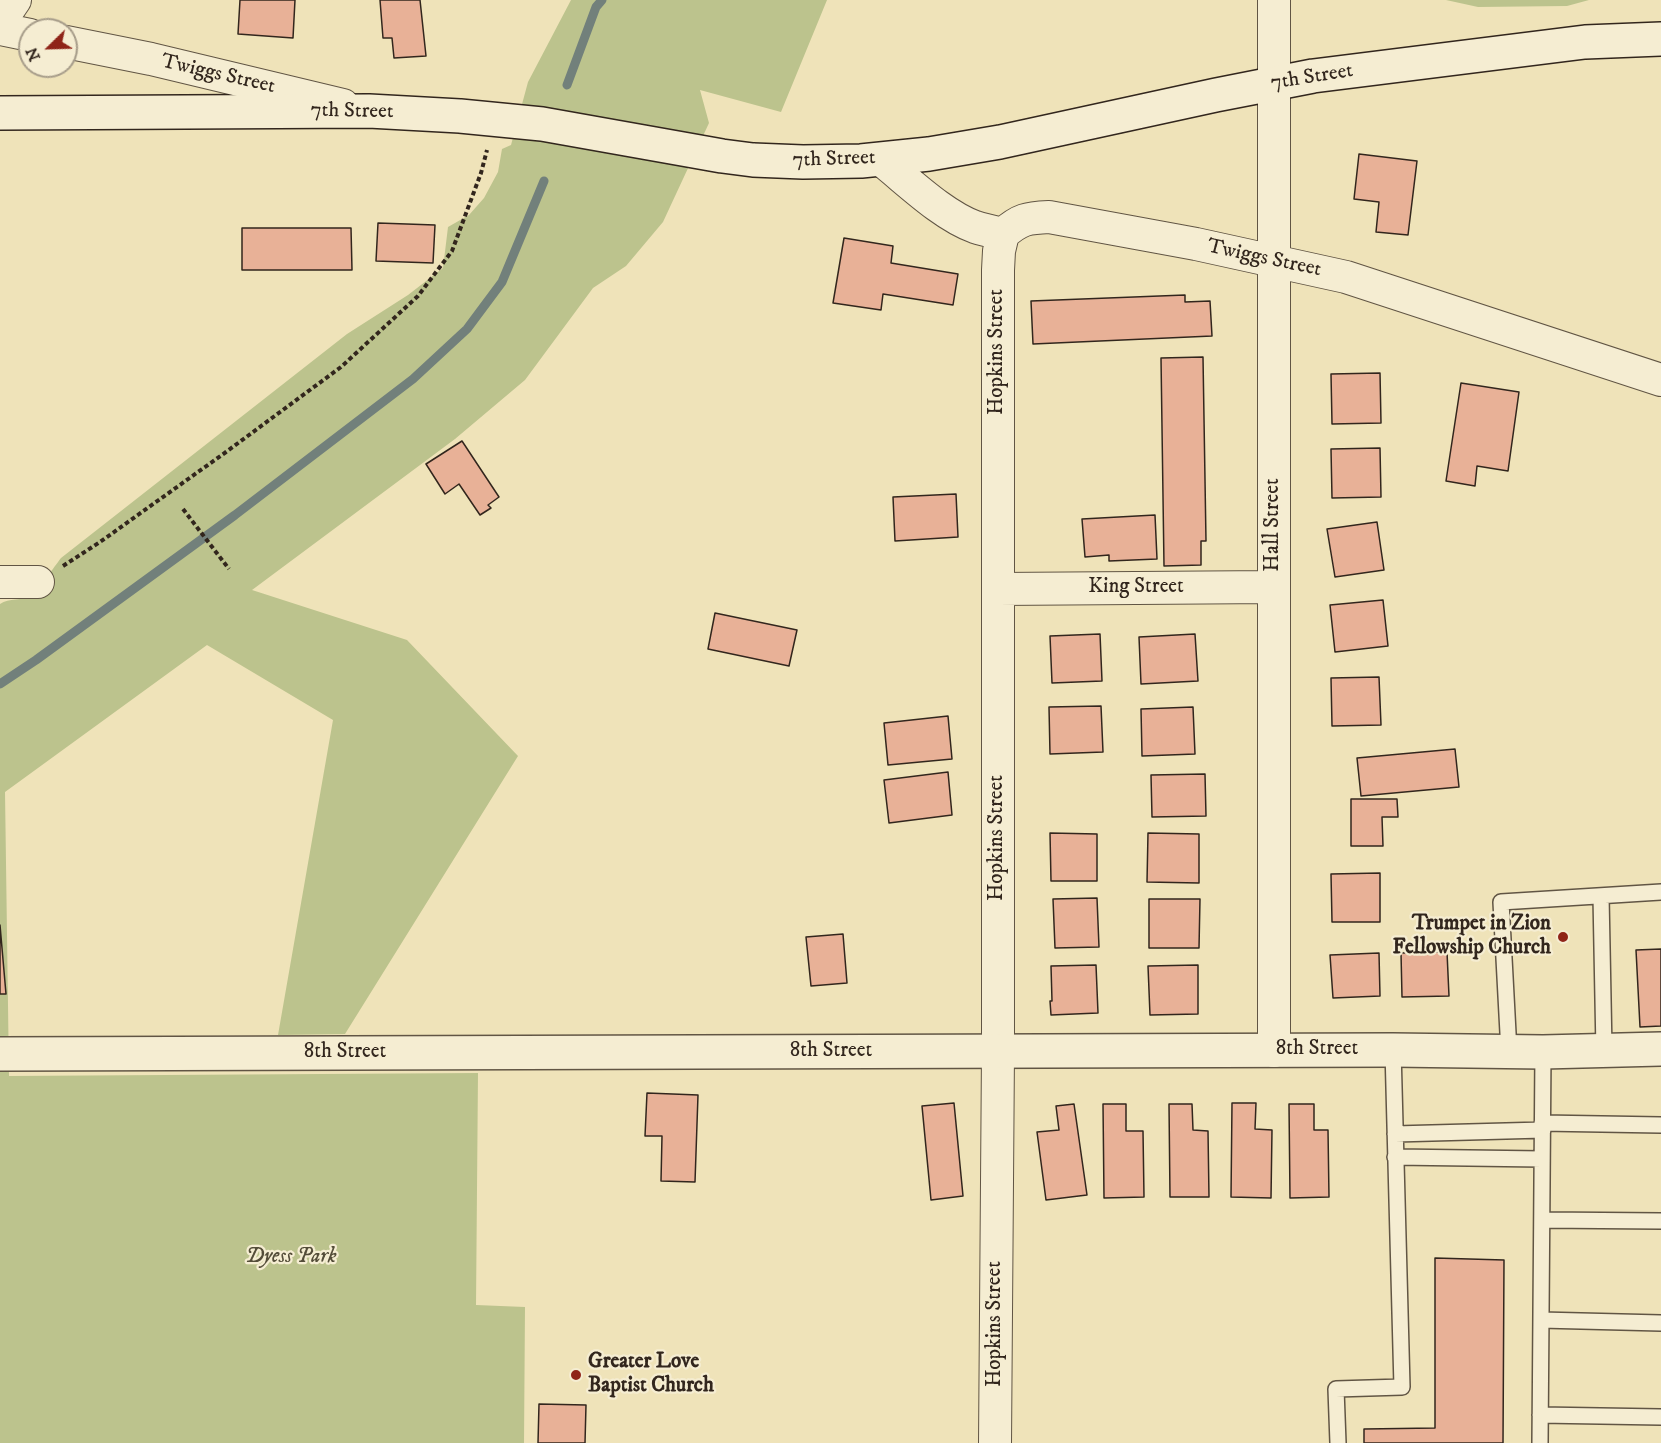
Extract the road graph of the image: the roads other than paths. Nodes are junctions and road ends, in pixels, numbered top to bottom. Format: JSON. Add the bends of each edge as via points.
{"nodes":[{"id":1,"x":15,"y":0,"type":"edge"},
{"id":2,"x":1274,"y":0,"type":"edge"},
{"id":3,"x":0,"y":22,"type":"edge"},
{"id":4,"x":0,"y":29,"type":"edge"},
{"id":5,"x":18,"y":33,"type":"edge"},
{"id":6,"x":1661,"y":39,"type":"edge"},
{"id":7,"x":78,"y":44,"type":"edge"},
{"id":8,"x":1274,"y":83,"type":"junction"},
{"id":9,"x":369,"y":111,"type":"junction"},
{"id":10,"x":0,"y":113,"type":"edge"},
{"id":11,"x":880,"y":159,"type":"junction"},
{"id":12,"x":1003,"y":234,"type":"junction"},
{"id":13,"x":1274,"y":261,"type":"junction"},
{"id":14,"x":1661,"y":380,"type":"edge"},
{"id":15,"x":0,"y":582,"type":"edge"},
{"id":16,"x":38,"y":582,"type":"road end"},
{"id":17,"x":1274,"y":587,"type":"junction"},
{"id":18,"x":998,"y":589,"type":"junction"},
{"id":19,"x":1661,"y":892,"type":"edge"},
{"id":20,"x":1600,"y":896,"type":"junction"},
{"id":21,"x":1661,"y":1049,"type":"edge"},
{"id":22,"x":1393,"y":1050,"type":"junction"},
{"id":23,"x":1604,"y":1050,"type":"junction"},
{"id":24,"x":998,"y":1051,"type":"junction"},
{"id":25,"x":1274,"y":1051,"type":"junction"},
{"id":26,"x":1509,"y":1052,"type":"junction"},
{"id":27,"x":1543,"y":1052,"type":"junction"},
{"id":28,"x":0,"y":1054,"type":"edge"},
{"id":29,"x":1661,"y":1125,"type":"edge"},
{"id":30,"x":1542,"y":1127,"type":"junction"},
{"id":31,"x":1395,"y":1134,"type":"junction"},
{"id":32,"x":1395,"y":1157,"type":"junction"},
{"id":33,"x":1542,"y":1160,"type":"junction"},
{"id":34,"x":1542,"y":1220,"type":"junction"},
{"id":35,"x":1661,"y":1221,"type":"edge"},
{"id":36,"x":1541,"y":1320,"type":"junction"},
{"id":37,"x":1661,"y":1323,"type":"edge"},
{"id":38,"x":1540,"y":1415,"type":"junction"},
{"id":39,"x":1661,"y":1417,"type":"edge"},
{"id":40,"x":995,"y":1443,"type":"edge"},
{"id":41,"x":1338,"y":1443,"type":"edge"},
{"id":42,"x":1540,"y":1443,"type":"edge"}],
"edges":[{"from":1,"to":3,"type":"street"},
{"from":2,"to":8,"type":"street","name":"Hall Street"},
{"from":4,"to":5,"type":"street"},
{"from":6,"to":8,"type":"main road","name":"7th Street","via":[[1573,43]]},
{"from":7,"to":9,"type":"street","name":"Twiggs Street"},
{"from":8,"to":11,"type":"main road","name":"7th Street","via":[[1000,142]]},
{"from":8,"to":13,"type":"street","name":"Hall Street"},
{"from":9,"to":10,"type":"main road","name":"7th Street"},
{"from":9,"to":11,"type":"main road","name":"7th Street","via":[[542,124],[753,160]]},
{"from":11,"to":12,"type":"street","via":[[943,209],[974,226]]},
{"from":12,"to":13,"type":"street","name":"Twiggs Street","via":[[1016,222],[1049,217]]},
{"from":12,"to":18,"type":"street","name":"Hopkins Street","via":[[998,270]]},
{"from":13,"to":14,"type":"street","name":"Twiggs Street","via":[[1346,277]]},
{"from":13,"to":17,"type":"street","name":"Hall Street"},
{"from":15,"to":16,"type":"street"},
{"from":17,"to":18,"type":"street","name":"King Street"},
{"from":17,"to":25,"type":"street","name":"Hall Street"},
{"from":18,"to":24,"type":"street","name":"Hopkins Street"},
{"from":19,"to":20,"type":"lane"},
{"from":20,"to":23,"type":"lane"},
{"from":20,"to":26,"type":"lane","via":[[1501,902]]},
{"from":21,"to":23,"type":"main road","name":"8th Street"},
{"from":22,"to":25,"type":"main road","name":"8th Street"},
{"from":22,"to":26,"type":"main road","name":"8th Street"},
{"from":22,"to":31,"type":"lane"},
{"from":23,"to":27,"type":"main road","name":"8th Street"},
{"from":24,"to":25,"type":"main road","name":"8th Street"},
{"from":24,"to":28,"type":"main road","name":"8th Street"},
{"from":24,"to":40,"type":"street","name":"Hopkins Street"},
{"from":26,"to":27,"type":"main road","name":"8th Street"},
{"from":27,"to":30,"type":"lane"},
{"from":29,"to":30,"type":"lane"},
{"from":30,"to":31,"type":"lane"},
{"from":30,"to":33,"type":"lane"},
{"from":31,"to":32,"type":"lane"},
{"from":32,"to":33,"type":"lane"},
{"from":32,"to":41,"type":"lane","via":[[1402,1387],[1336,1389]]},
{"from":33,"to":34,"type":"lane"},
{"from":34,"to":35,"type":"lane"},
{"from":34,"to":36,"type":"lane"},
{"from":36,"to":37,"type":"lane"},
{"from":36,"to":38,"type":"lane"},
{"from":38,"to":39,"type":"lane"},
{"from":38,"to":42,"type":"lane"}]}
